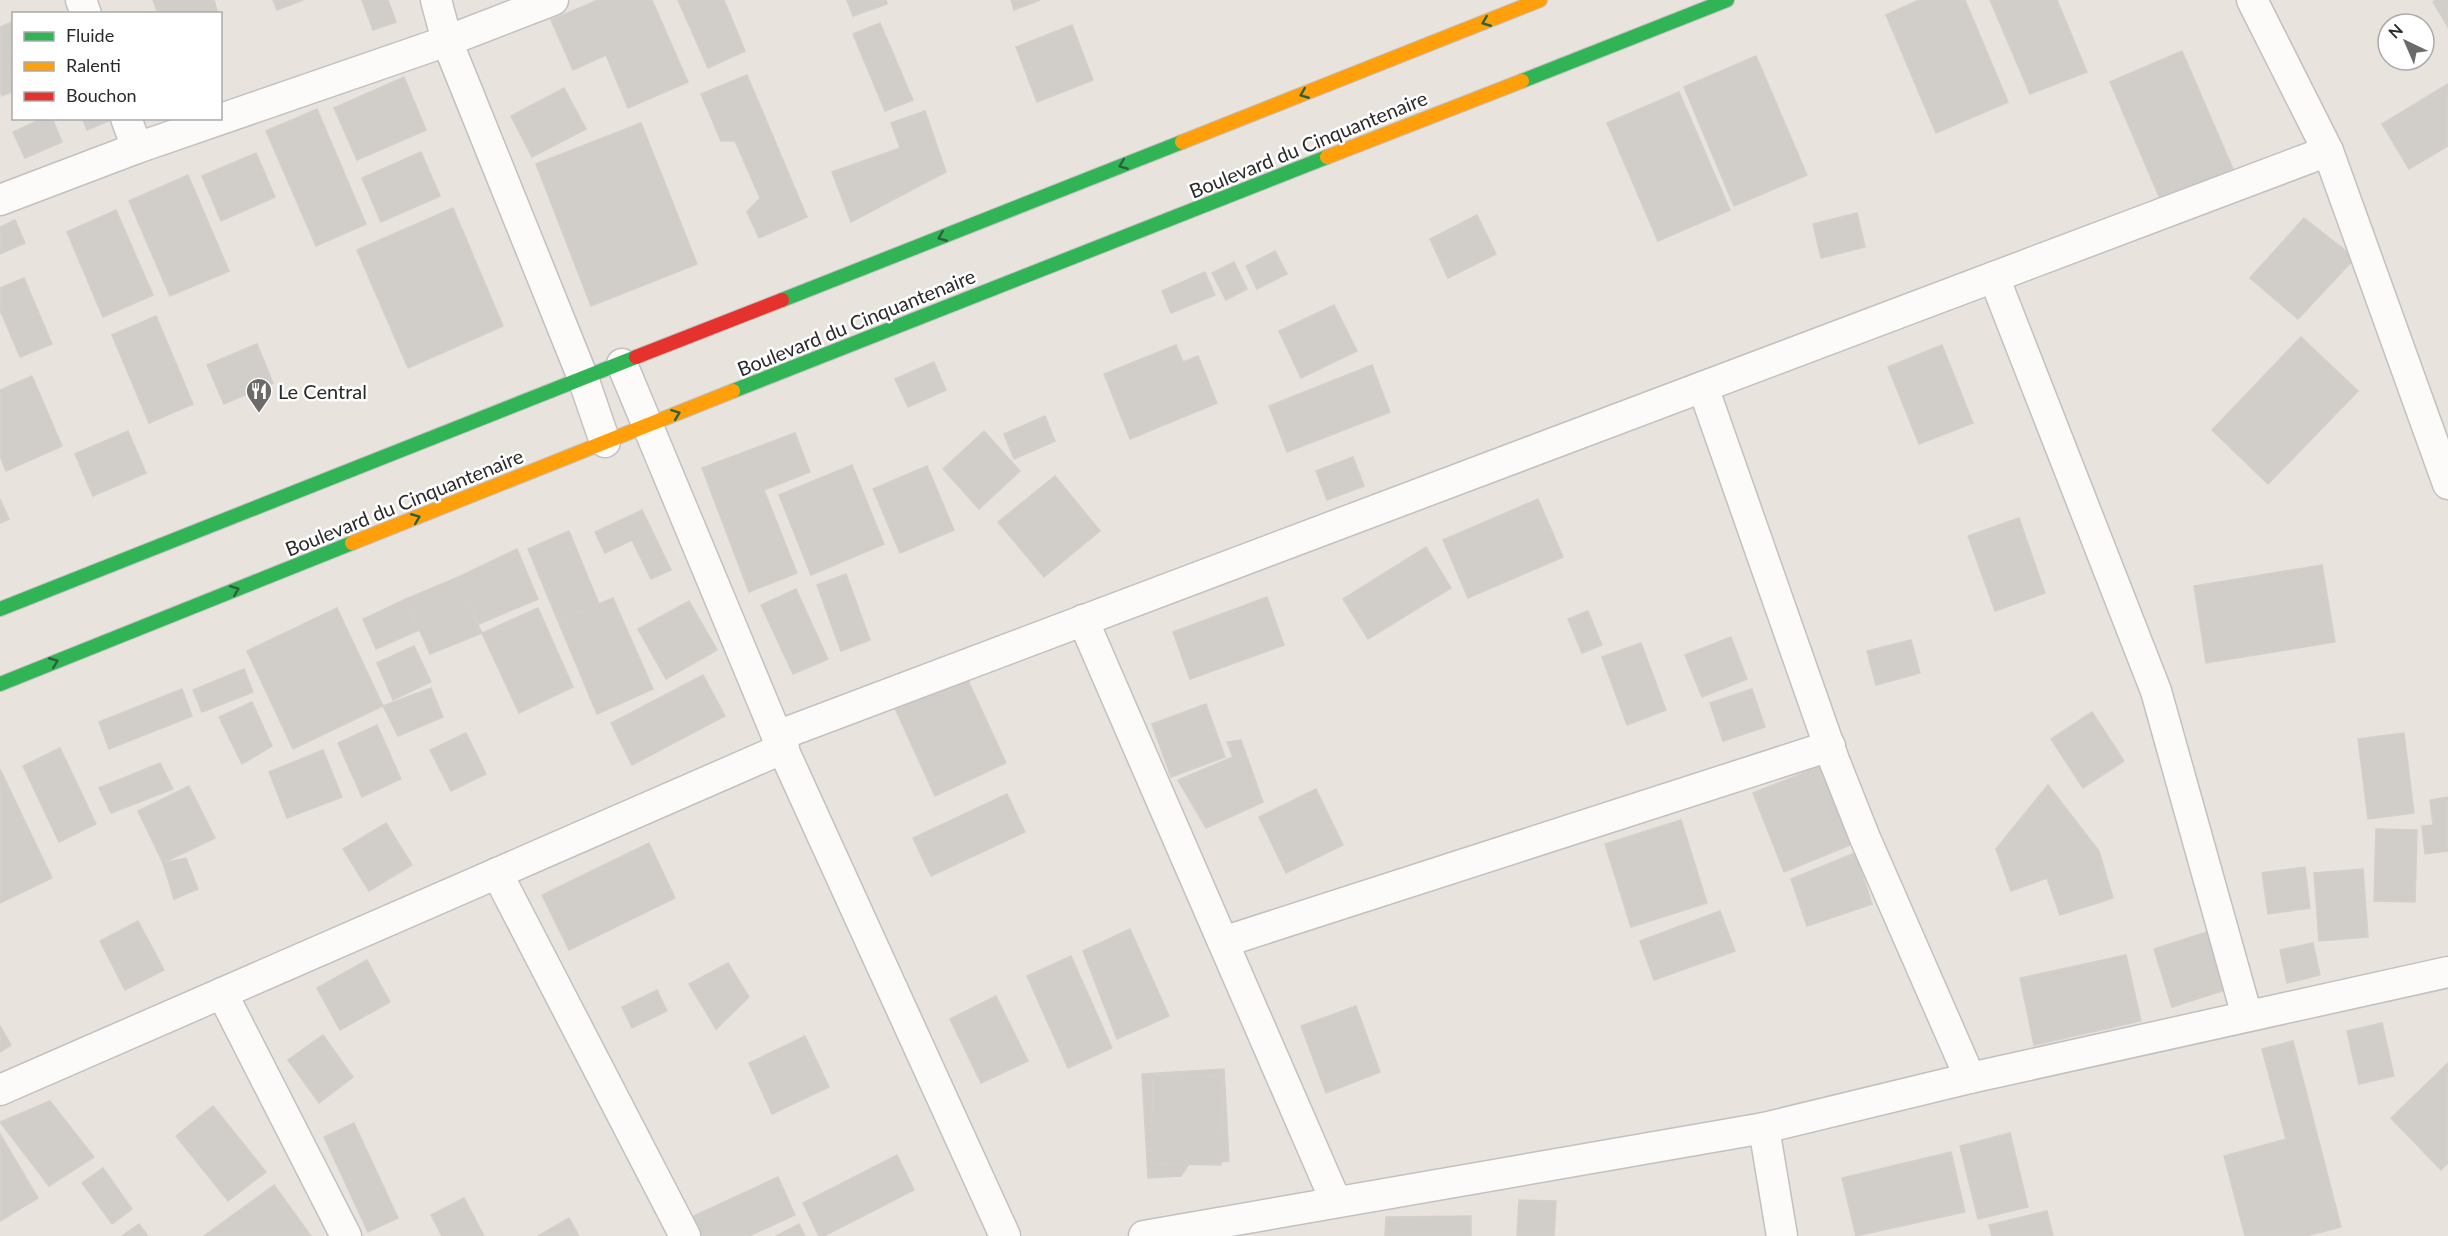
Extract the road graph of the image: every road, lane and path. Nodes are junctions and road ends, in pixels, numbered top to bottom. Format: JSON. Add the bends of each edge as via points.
{"nodes":[{"id":1,"x":435,"y":0,"type":"edge"},
{"id":2,"x":553,"y":0,"type":"edge"},
{"id":3,"x":1540,"y":0,"type":"edge"},
{"id":4,"x":1727,"y":0,"type":"edge"},
{"id":5,"x":2252,"y":0,"type":"edge"},
{"id":6,"x":447,"y":41,"type":"junction"},
{"id":7,"x":222,"y":118,"type":"edge"},
{"id":8,"x":127,"y":120,"type":"edge"},
{"id":9,"x":216,"y":120,"type":"edge"},
{"id":10,"x":137,"y":147,"type":"junction"},
{"id":11,"x":2328,"y":151,"type":"junction"},
{"id":12,"x":0,"y":200,"type":"edge"},
{"id":13,"x":1994,"y":277,"type":"junction"},
{"id":14,"x":622,"y":364,"type":"junction"},
{"id":15,"x":584,"y":378,"type":"junction"},
{"id":16,"x":1703,"y":387,"type":"junction"},
{"id":17,"x":648,"y":425,"type":"junction"},
{"id":18,"x":605,"y":442,"type":"junction"},
{"id":19,"x":2448,"y":484,"type":"edge"},
{"id":20,"x":0,"y":609,"type":"edge"},
{"id":21,"x":1083,"y":621,"type":"junction"},
{"id":22,"x":0,"y":684,"type":"edge"},
{"id":23,"x":781,"y":742,"type":"junction"},
{"id":24,"x":1830,"y":746,"type":"junction"},
{"id":25,"x":497,"y":873,"type":"junction"},
{"id":26,"x":1223,"y":942,"type":"junction"},
{"id":27,"x":2448,"y":972,"type":"edge"},
{"id":28,"x":222,"y":993,"type":"junction"},
{"id":29,"x":2247,"y":1016,"type":"junction"},
{"id":30,"x":1970,"y":1078,"type":"junction"},
{"id":31,"x":0,"y":1090,"type":"edge"},
{"id":32,"x":1764,"y":1128,"type":"junction"},
{"id":33,"x":1336,"y":1202,"type":"junction"},
{"id":34,"x":346,"y":1236,"type":"edge"},
{"id":35,"x":685,"y":1236,"type":"edge"},
{"id":36,"x":1005,"y":1236,"type":"edge"},
{"id":37,"x":1144,"y":1236,"type":"edge"},
{"id":38,"x":1782,"y":1236,"type":"edge"}],
"edges":[{"from":1,"to":6,"type":"street"},
{"from":2,"to":6,"type":"street"},
{"from":3,"to":14,"type":"main road","one_way":true},
{"from":17,"to":4,"type":"main road","name":"Boulevard du Cinquantenaire","one_way":true},
{"from":5,"to":11,"type":"street"},
{"from":6,"to":7,"type":"street"},
{"from":6,"to":15,"type":"street"},
{"from":8,"to":10,"type":"street"},
{"from":9,"to":10,"type":"street"},
{"from":10,"to":12,"type":"street"},
{"from":11,"to":13,"type":"street"},
{"from":11,"to":19,"type":"street"},
{"from":13,"to":16,"type":"street"},
{"from":13,"to":29,"type":"street","via":[[2156,691]]},
{"from":14,"to":15,"type":"main road"},
{"from":14,"to":17,"type":"street"},
{"from":15,"to":18,"type":"street"},
{"from":15,"to":20,"type":"main road"},
{"from":16,"to":21,"type":"street"},
{"from":16,"to":24,"type":"street"},
{"from":17,"to":18,"type":"main road","name":"Boulevard du Cinquantenaire"},
{"from":17,"to":23,"type":"street"},
{"from":22,"to":18,"type":"main road","name":"Boulevard du Cinquantenaire","one_way":true},
{"from":21,"to":23,"type":"street"},
{"from":21,"to":26,"type":"street"},
{"from":23,"to":25,"type":"street"},
{"from":23,"to":36,"type":"street"},
{"from":24,"to":26,"type":"street"},
{"from":24,"to":30,"type":"street","via":[[1865,838]]},
{"from":25,"to":28,"type":"street"},
{"from":25,"to":35,"type":"street"},
{"from":26,"to":33,"type":"street"},
{"from":27,"to":29,"type":"street"},
{"from":28,"to":31,"type":"street"},
{"from":28,"to":34,"type":"street"},
{"from":29,"to":30,"type":"street"},
{"from":30,"to":32,"type":"street"},
{"from":32,"to":33,"type":"street"},
{"from":32,"to":38,"type":"street"},
{"from":33,"to":37,"type":"street"}]}
